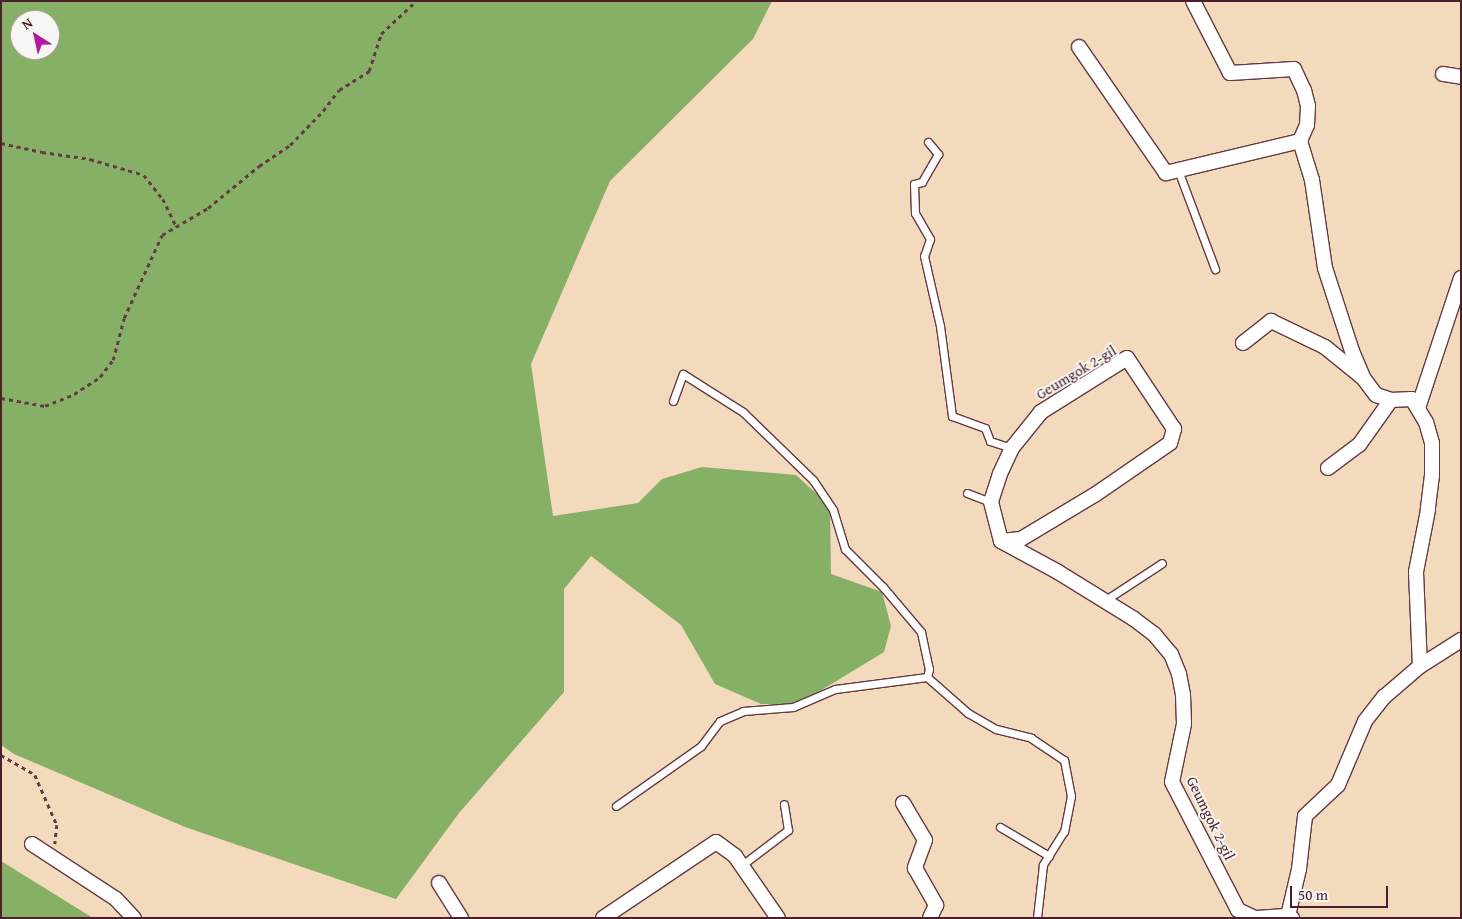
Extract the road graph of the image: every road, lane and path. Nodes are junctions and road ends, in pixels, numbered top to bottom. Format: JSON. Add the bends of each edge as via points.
{"nodes":[{"id":1,"x":416,"y":1,"type":"edge"},
{"id":2,"x":1193,"y":1,"type":"edge"},
{"id":3,"x":1079,"y":47,"type":"dead end"},
{"id":4,"x":1443,"y":74,"type":"dead end"},
{"id":5,"x":1461,"y":77,"type":"edge"},
{"id":6,"x":1300,"y":141,"type":"junction"},
{"id":7,"x":1,"y":142,"type":"edge"},
{"id":8,"x":928,"y":142,"type":"dead end"},
{"id":9,"x":1178,"y":170,"type":"junction"},
{"id":10,"x":176,"y":226,"type":"junction"},
{"id":11,"x":1215,"y":269,"type":"dead end"},
{"id":12,"x":1461,"y":278,"type":"edge"},
{"id":13,"x":1243,"y":343,"type":"dead end"},
{"id":14,"x":1364,"y":379,"type":"junction"},
{"id":15,"x":1,"y":398,"type":"edge"},
{"id":16,"x":1392,"y":400,"type":"junction"},
{"id":17,"x":673,"y":401,"type":"dead end"},
{"id":18,"x":1418,"y":408,"type":"junction"},
{"id":19,"x":1012,"y":448,"type":"junction"},
{"id":20,"x":1328,"y":468,"type":"dead end"},
{"id":21,"x":967,"y":493,"type":"dead end"},
{"id":22,"x":991,"y":502,"type":"junction"},
{"id":23,"x":1002,"y":541,"type":"junction"},
{"id":24,"x":1162,"y":563,"type":"dead end"},
{"id":25,"x":1104,"y":600,"type":"junction"},
{"id":26,"x":1461,"y":640,"type":"edge"},
{"id":27,"x":1420,"y":666,"type":"junction"},
{"id":28,"x":926,"y":677,"type":"junction"},
{"id":29,"x":1,"y":756,"type":"edge"},
{"id":30,"x":904,"y":803,"type":"dead end"},
{"id":31,"x":784,"y":804,"type":"dead end"},
{"id":32,"x":616,"y":806,"type":"dead end"},
{"id":33,"x":1000,"y":828,"type":"dead end"},
{"id":34,"x":32,"y":844,"type":"dead end"},
{"id":35,"x":1049,"y":856,"type":"junction"},
{"id":36,"x":52,"y":858,"type":"junction"},
{"id":37,"x":742,"y":865,"type":"junction"},
{"id":38,"x":439,"y":883,"type":"dead end"},
{"id":39,"x":1290,"y":917,"type":"edge"},
{"id":40,"x":134,"y":918,"type":"edge"},
{"id":41,"x":462,"y":918,"type":"edge"},
{"id":42,"x":603,"y":918,"type":"edge"},
{"id":43,"x":778,"y":918,"type":"edge"},
{"id":44,"x":930,"y":918,"type":"edge"},
{"id":45,"x":1037,"y":918,"type":"edge"},
{"id":46,"x":1256,"y":918,"type":"edge"}],
"edges":[{"from":1,"to":10,"type":"path","via":[[381,34],[369,70],[339,90],[290,145],[208,208]]},
{"from":2,"to":6,"type":"street","via":[[1230,73],[1294,69],[1308,106],[1307,125]]},
{"from":3,"to":9,"type":"street","via":[[1166,173]]},
{"from":4,"to":5,"type":"street"},
{"from":6,"to":9,"type":"street"},
{"from":6,"to":14,"type":"street","via":[[1312,180],[1326,268]]},
{"from":7,"to":10,"type":"path","via":[[90,159],[144,175],[163,199]]},
{"from":8,"to":19,"type":"lane","via":[[938,154],[922,182],[914,184],[915,213],[930,239],[924,256],[940,326],[952,416],[985,428],[990,442]]},
{"from":9,"to":11,"type":"lane"},
{"from":10,"to":15,"type":"path","via":[[162,235],[124,318],[112,360],[100,377],[74,394],[45,406]]},
{"from":12,"to":18,"type":"street"},
{"from":13,"to":14,"type":"street","via":[[1271,321],[1325,347]]},
{"from":14,"to":16,"type":"street","via":[[1376,394]]},
{"from":16,"to":18,"type":"street","via":[[1412,398]]},
{"from":16,"to":20,"type":"street","via":[[1359,444]]},
{"from":17,"to":28,"type":"lane","via":[[683,374],[743,412],[813,480],[833,510],[845,549],[921,632],[929,669]]},
{"from":18,"to":27,"type":"street","via":[[1432,443],[1428,510],[1416,572]]},
{"from":19,"to":22,"type":"street","name":"Geumgok 2-gil"},
{"from":19,"to":23,"type":"street","name":"Geumgok 2-gil","via":[[1041,412],[1127,358],[1174,429],[1170,443],[1096,494],[1021,539]]},
{"from":21,"to":22,"type":"lane"},
{"from":22,"to":23,"type":"street"},
{"from":23,"to":25,"type":"street","name":"Geumgok 2-gil"},
{"from":24,"to":25,"type":"lane"},
{"from":25,"to":46,"type":"street","name":"Geumgok 2-gil","via":[[1154,634],[1171,654],[1183,695],[1184,724],[1172,782],[1238,910]]},
{"from":26,"to":27,"type":"street","name":"Geumgok 2-gil"},
{"from":27,"to":39,"type":"street","name":"Geumgok 2-gil","via":[[1384,697],[1365,722],[1338,784],[1305,816]]},
{"from":28,"to":32,"type":"lane","via":[[835,689],[793,707],[743,711],[720,721],[702,746]]},
{"from":28,"to":35,"type":"lane","via":[[968,713],[996,729],[1031,738],[1064,760],[1071,796],[1064,831]]},
{"from":29,"to":36,"type":"path","via":[[35,775],[42,789],[56,825]]},
{"from":30,"to":44,"type":"street","via":[[925,840],[915,868],[936,904]]},
{"from":31,"to":37,"type":"lane","via":[[788,830]]},
{"from":33,"to":35,"type":"lane"},
{"from":34,"to":36,"type":"street"},
{"from":35,"to":45,"type":"lane","via":[[1043,865]]},
{"from":36,"to":40,"type":"street","via":[[116,899]]},
{"from":37,"to":42,"type":"street","via":[[736,856],[716,842]]},
{"from":37,"to":43,"type":"street"},
{"from":38,"to":41,"type":"street"},
{"from":39,"to":46,"type":"street","name":"Geumgok 2-gil"}]}
